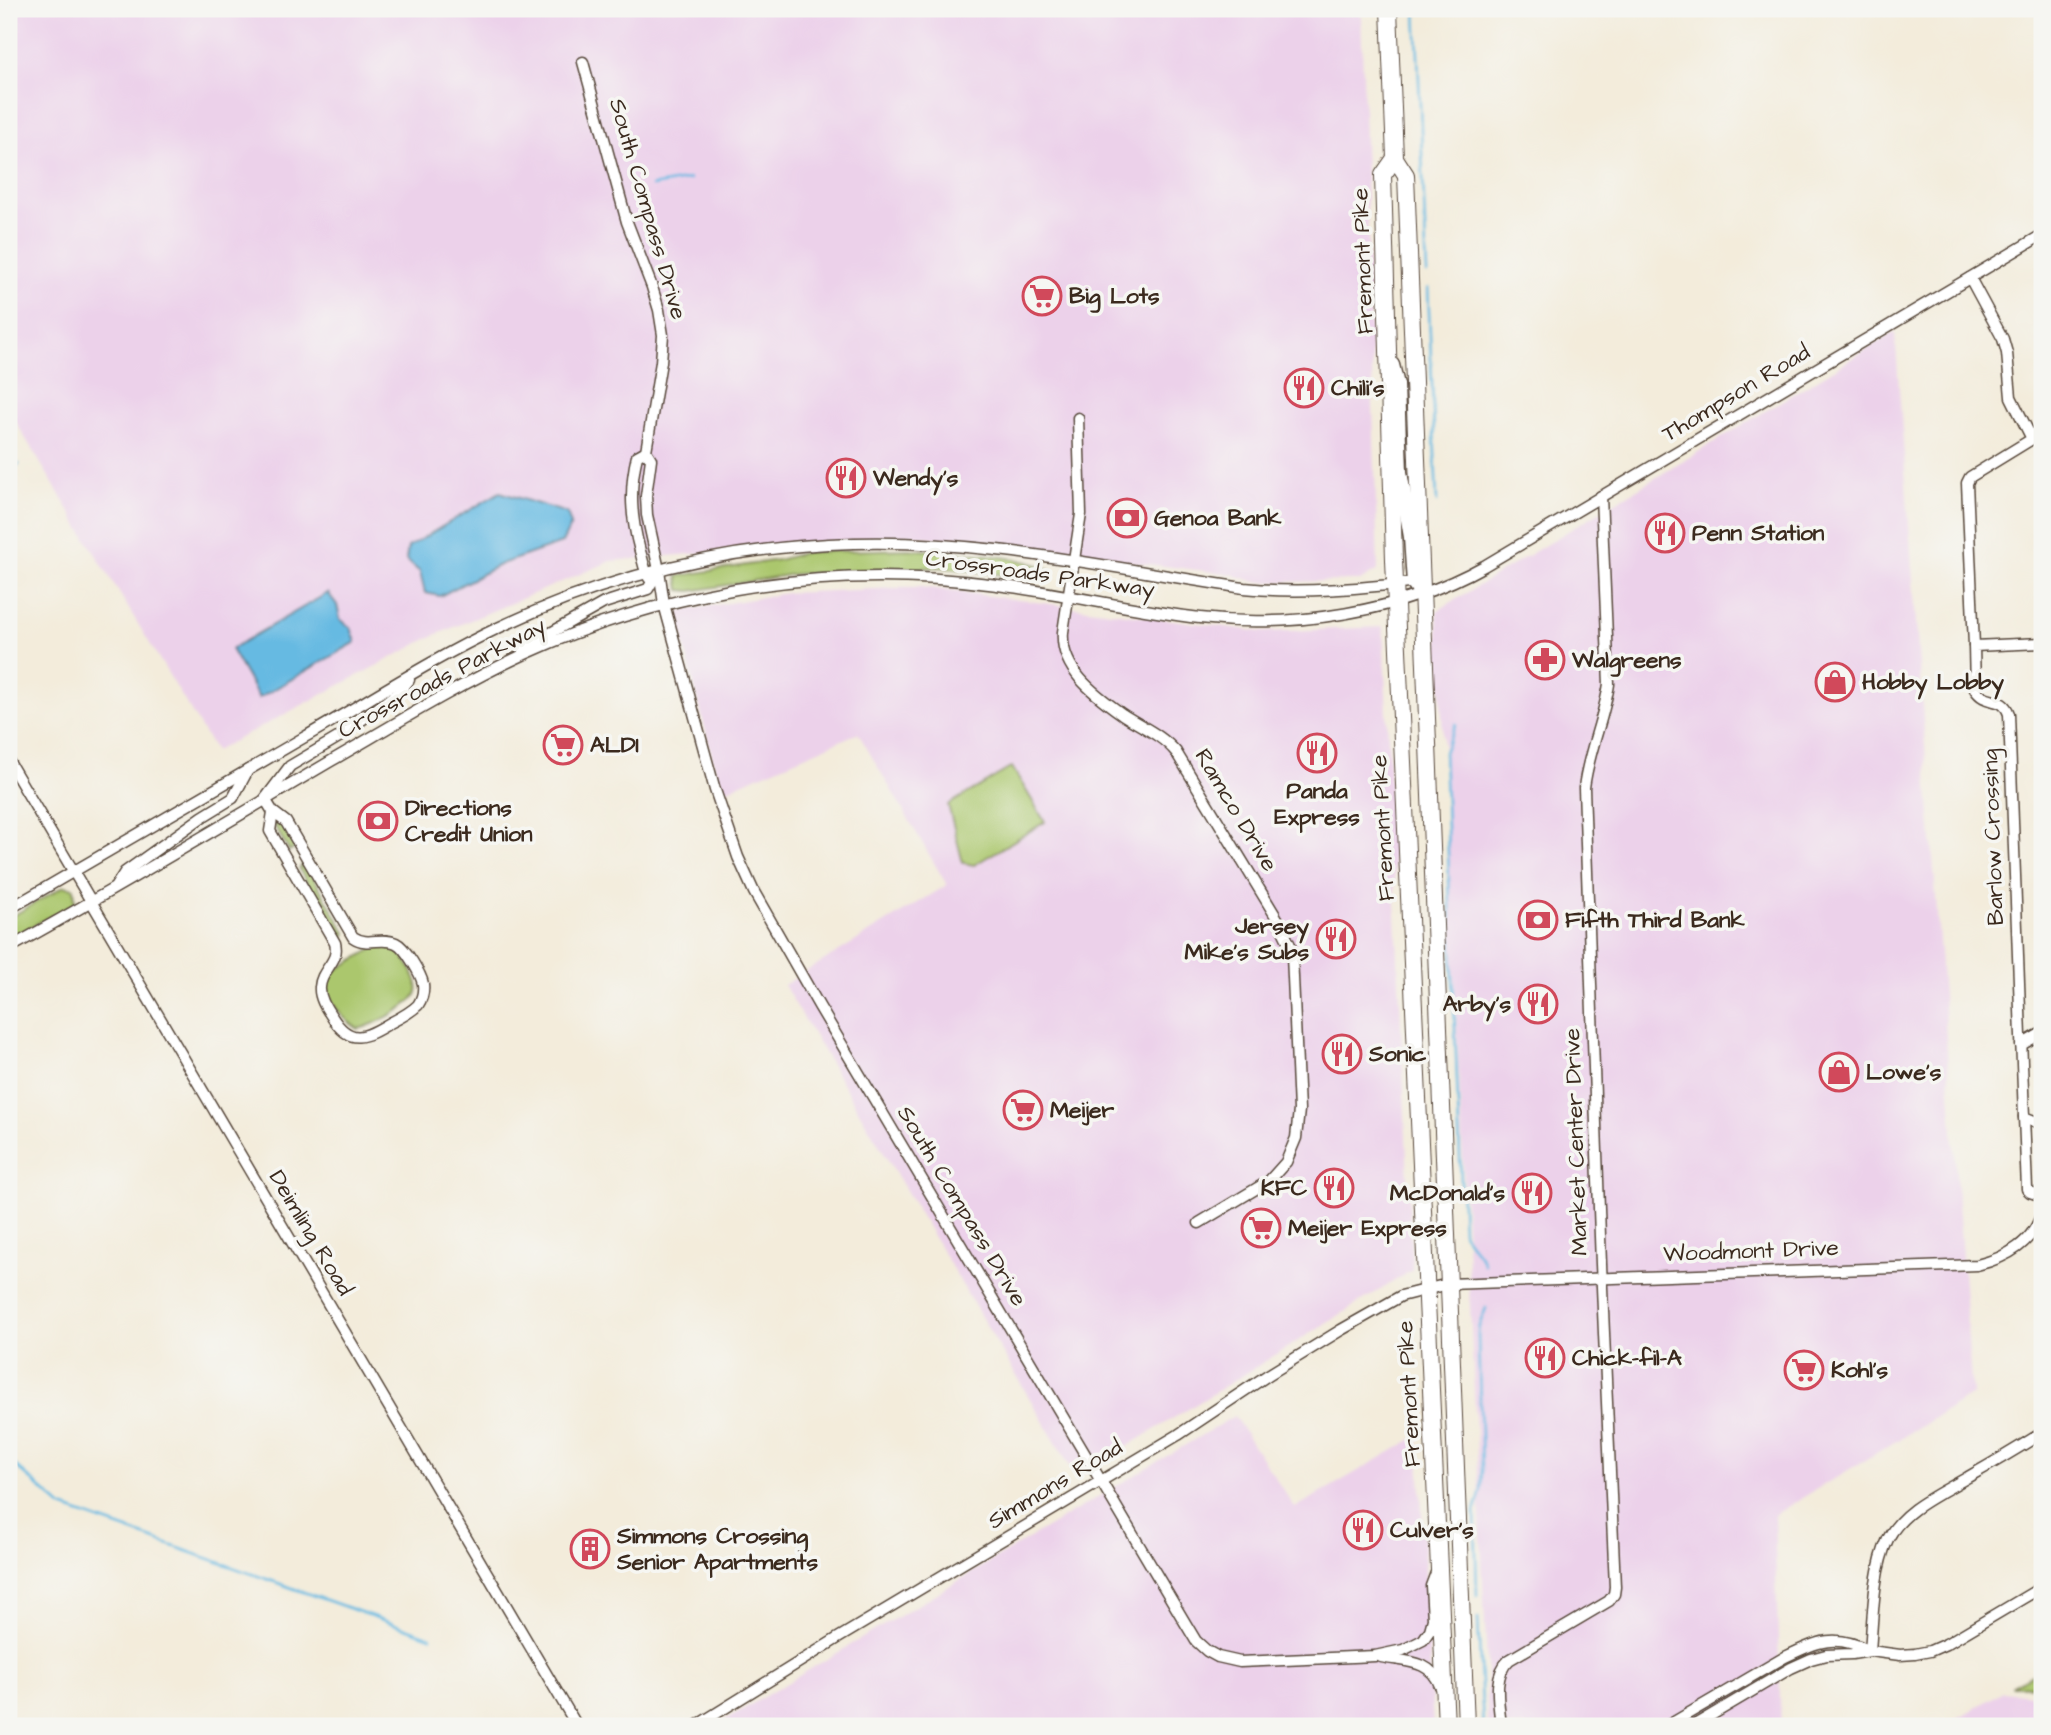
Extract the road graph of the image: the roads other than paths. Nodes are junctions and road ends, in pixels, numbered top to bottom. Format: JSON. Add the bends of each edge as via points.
{"nodes":[{"id":1,"x":1389,"y":9,"type":"edge"},
{"id":2,"x":583,"y":62,"type":"dead end"},
{"id":3,"x":1395,"y":158,"type":"junction"},
{"id":4,"x":2042,"y":235,"type":"edge"},
{"id":5,"x":1970,"y":278,"type":"junction"},
{"id":6,"x":1388,"y":350,"type":"junction"},
{"id":7,"x":1078,"y":418,"type":"dead end"},
{"id":8,"x":2037,"y":436,"type":"edge"},
{"id":9,"x":646,"y":451,"type":"junction"},
{"id":10,"x":1601,"y":496,"type":"junction"},
{"id":11,"x":1074,"y":562,"type":"junction"},
{"id":12,"x":659,"y":570,"type":"junction"},
{"id":13,"x":649,"y":578,"type":"junction"},
{"id":14,"x":1395,"y":585,"type":"junction"},
{"id":15,"x":1419,"y":586,"type":"junction"},
{"id":16,"x":1068,"y":595,"type":"junction"},
{"id":17,"x":1396,"y":601,"type":"junction"},
{"id":18,"x":664,"y":604,"type":"junction"},
{"id":19,"x":2042,"y":643,"type":"edge"},
{"id":20,"x":1974,"y":646,"type":"junction"},
{"id":21,"x":485,"y":673,"type":"junction"},
{"id":22,"x":414,"y":674,"type":"junction"},
{"id":23,"x":9,"y":762,"type":"edge"},
{"id":24,"x":248,"y":770,"type":"junction"},
{"id":25,"x":265,"y":799,"type":"junction"},
{"id":26,"x":273,"y":812,"type":"junction"},
{"id":27,"x":305,"y":855,"type":"junction"},
{"id":28,"x":289,"y":864,"type":"junction"},
{"id":29,"x":74,"y":872,"type":"junction"},
{"id":30,"x":114,"y":889,"type":"junction"},
{"id":31,"x":91,"y":902,"type":"junction"},
{"id":32,"x":9,"y":909,"type":"edge"},
{"id":33,"x":9,"y":948,"type":"edge"},
{"id":34,"x":2042,"y":1033,"type":"edge"},
{"id":35,"x":2021,"y":1045,"type":"junction"},
{"id":36,"x":2024,"y":1116,"type":"junction"},
{"id":37,"x":2042,"y":1124,"type":"edge"},
{"id":38,"x":2042,"y":1196,"type":"edge"},
{"id":39,"x":2042,"y":1211,"type":"edge"},
{"id":40,"x":1199,"y":1223,"type":"dead end"},
{"id":41,"x":1602,"y":1278,"type":"junction"},
{"id":42,"x":1437,"y":1285,"type":"junction"},
{"id":43,"x":2042,"y":1433,"type":"edge"},
{"id":44,"x":1101,"y":1481,"type":"junction"},
{"id":45,"x":1439,"y":1566,"type":"junction"},
{"id":46,"x":2042,"y":1587,"type":"edge"},
{"id":47,"x":1870,"y":1651,"type":"junction"},
{"id":48,"x":1375,"y":1656,"type":"junction"},
{"id":49,"x":1444,"y":1691,"type":"junction"},
{"id":50,"x":577,"y":1726,"type":"edge"},
{"id":51,"x":696,"y":1726,"type":"edge"},
{"id":52,"x":1446,"y":1726,"type":"edge"},
{"id":53,"x":1453,"y":1726,"type":"edge"},
{"id":54,"x":1466,"y":1726,"type":"edge"},
{"id":55,"x":1501,"y":1726,"type":"edge"},
{"id":56,"x":1667,"y":1726,"type":"edge"},
{"id":57,"x":1693,"y":1726,"type":"edge"}],
"edges":[{"from":1,"to":3,"type":"highway"},
{"from":2,"to":9,"type":"street","name":"South Compass Drive","via":[[627,222],[659,310],[662,362]]},
{"from":3,"to":6,"type":"highway","name":"Fremont Pike","via":[[1384,175]]},
{"from":3,"to":15,"type":"highway","name":"Fremont Pike","via":[[1406,175]]},
{"from":4,"to":5,"type":"street","name":"Thompson Road"},
{"from":5,"to":8,"type":"street","via":[[2003,339],[2011,397]]},
{"from":5,"to":10,"type":"street","name":"Thompson Road"},
{"from":6,"to":14,"type":"highway","name":"Fremont Pike"},
{"from":6,"to":15,"type":"main road","via":[[1397,384],[1400,472]]},
{"from":7,"to":11,"type":"street","name":"Ramco Drive","via":[[1081,514]]},
{"from":8,"to":20,"type":"street","via":[[1967,483]]},
{"from":9,"to":12,"type":"street","name":"South Compass Drive","via":[[651,459],[647,515]]},
{"from":9,"to":13,"type":"street","name":"South Compass Drive","via":[[637,456],[631,500]]},
{"from":10,"to":15,"type":"street","name":"Thompson Road","via":[[1449,585]]},
{"from":10,"to":41,"type":"street","name":"Market Center Drive","via":[[1609,684],[1584,788]]},
{"from":11,"to":12,"type":"street","name":"Crossroads Parkway","via":[[953,545],[855,542],[720,556]]},
{"from":11,"to":14,"type":"street","name":"Crossroads Parkway","via":[[1278,592]]},
{"from":11,"to":16,"type":"street","name":"Ramco Drive"},
{"from":12,"to":13,"type":"street","name":"Crossroads Parkway"},
{"from":12,"to":18,"type":"street","name":"South Compass Drive"},
{"from":13,"to":18,"type":"street","name":"South Compass Drive"},
{"from":13,"to":21,"type":"street","via":[[648,589],[604,603]]},
{"from":13,"to":22,"type":"street","name":"Crossroads Parkway","via":[[589,591],[540,609]]},
{"from":14,"to":15,"type":"street","name":"Thompson Road"},
{"from":14,"to":17,"type":"highway","name":"Fremont Pike"},
{"from":15,"to":17,"type":"street","name":"Thompson Road"},
{"from":15,"to":42,"type":"highway","name":"Fremont Pike"},
{"from":16,"to":17,"type":"street","name":"Crossroads Parkway","via":[[1239,621],[1316,617]]},
{"from":16,"to":18,"type":"street","name":"Crossroads Parkway","via":[[954,580],[863,577],[740,588]]},
{"from":16,"to":40,"type":"street","name":"Ramco Drive","via":[[1062,645],[1070,667],[1116,709],[1177,751],[1290,945],[1299,1110],[1296,1138],[1286,1162],[1269,1181]]},
{"from":17,"to":42,"type":"highway","name":"Fremont Pike","via":[[1415,1015]]},
{"from":18,"to":21,"type":"street","name":"Crossroads Parkway","via":[[560,639]]},
{"from":18,"to":44,"type":"street","name":"South Compass Drive","via":[[725,824],[754,891]]},
{"from":19,"to":20,"type":"street"},
{"from":20,"to":35,"type":"street","name":"Barlow Crossing","via":[[1977,693],[1985,700],[2001,702],[2009,714]]},
{"from":21,"to":25,"type":"street","name":"Crossroads Parkway"},
{"from":22,"to":24,"type":"street","name":"Crossroads Parkway"},
{"from":22,"to":25,"type":"street","via":[[399,692],[339,737],[290,766]]},
{"from":23,"to":29,"type":"street","name":"Deimling Road"},
{"from":24,"to":29,"type":"street","name":"Crossroads Parkway"},
{"from":24,"to":30,"type":"street","via":[[233,798],[125,872]]},
{"from":25,"to":26,"type":"street"},
{"from":25,"to":30,"type":"street","name":"Crossroads Parkway"},
{"from":26,"to":27,"type":"street","via":[[286,822]]},
{"from":26,"to":28,"type":"street","via":[[270,831]]},
{"from":27,"to":28,"type":"street"},
{"from":27,"to":28,"type":"street","via":[[353,937],[365,942],[393,941],[404,948],[423,982],[421,1000],[414,1009],[374,1033],[348,1035],[323,1002],[321,979],[337,951]]},
{"from":29,"to":31,"type":"street","name":"Deimling Road"},
{"from":29,"to":32,"type":"street","name":"Crossroads Parkway"},
{"from":30,"to":31,"type":"street","name":"Crossroads Parkway"},
{"from":31,"to":33,"type":"street","name":"Crossroads Parkway"},
{"from":31,"to":50,"type":"street","name":"Deimling Road"},
{"from":34,"to":35,"type":"street"},
{"from":35,"to":36,"type":"street","name":"Barlow Crossing"},
{"from":36,"to":37,"type":"street"},
{"from":36,"to":38,"type":"street","name":"Barlow Crossing","via":[[2027,1189]]},
{"from":39,"to":41,"type":"street","name":"Woodmont Drive","via":[[2031,1234],[2012,1252],[1977,1265]]},
{"from":41,"to":42,"type":"street","name":"Woodmont Drive"},
{"from":41,"to":55,"type":"street","name":"Market Center Drive","via":[[1614,1594],[1501,1667]]},
{"from":42,"to":44,"type":"street","name":"Simmons Road","via":[[1401,1296],[1352,1324]]},
{"from":42,"to":45,"type":"highway","name":"Fremont Pike"},
{"from":42,"to":54,"type":"highway","name":"Fremont Pike"},
{"from":43,"to":47,"type":"street","via":[[1921,1505],[1898,1525],[1881,1563]]},
{"from":44,"to":48,"type":"street","name":"South Compass Drive","via":[[1196,1641],[1207,1651],[1240,1662]]},
{"from":44,"to":51,"type":"street","name":"Simmons Road"},
{"from":45,"to":48,"type":"street","name":"South Compass Drive","via":[[1431,1586],[1433,1619],[1428,1635],[1403,1650]]},
{"from":45,"to":49,"type":"highway","name":"Fremont Pike"},
{"from":46,"to":47,"type":"street","via":[[1930,1651],[1899,1655]]},
{"from":47,"to":56,"type":"street","via":[[1852,1641],[1806,1647]]},
{"from":47,"to":57,"type":"street","via":[[1811,1659]]},
{"from":48,"to":49,"type":"street","name":"South Compass Drive","via":[[1425,1666],[1437,1676]]},
{"from":49,"to":52,"type":"highway","name":"Fremont Pike"},
{"from":49,"to":53,"type":"highway"}]}
